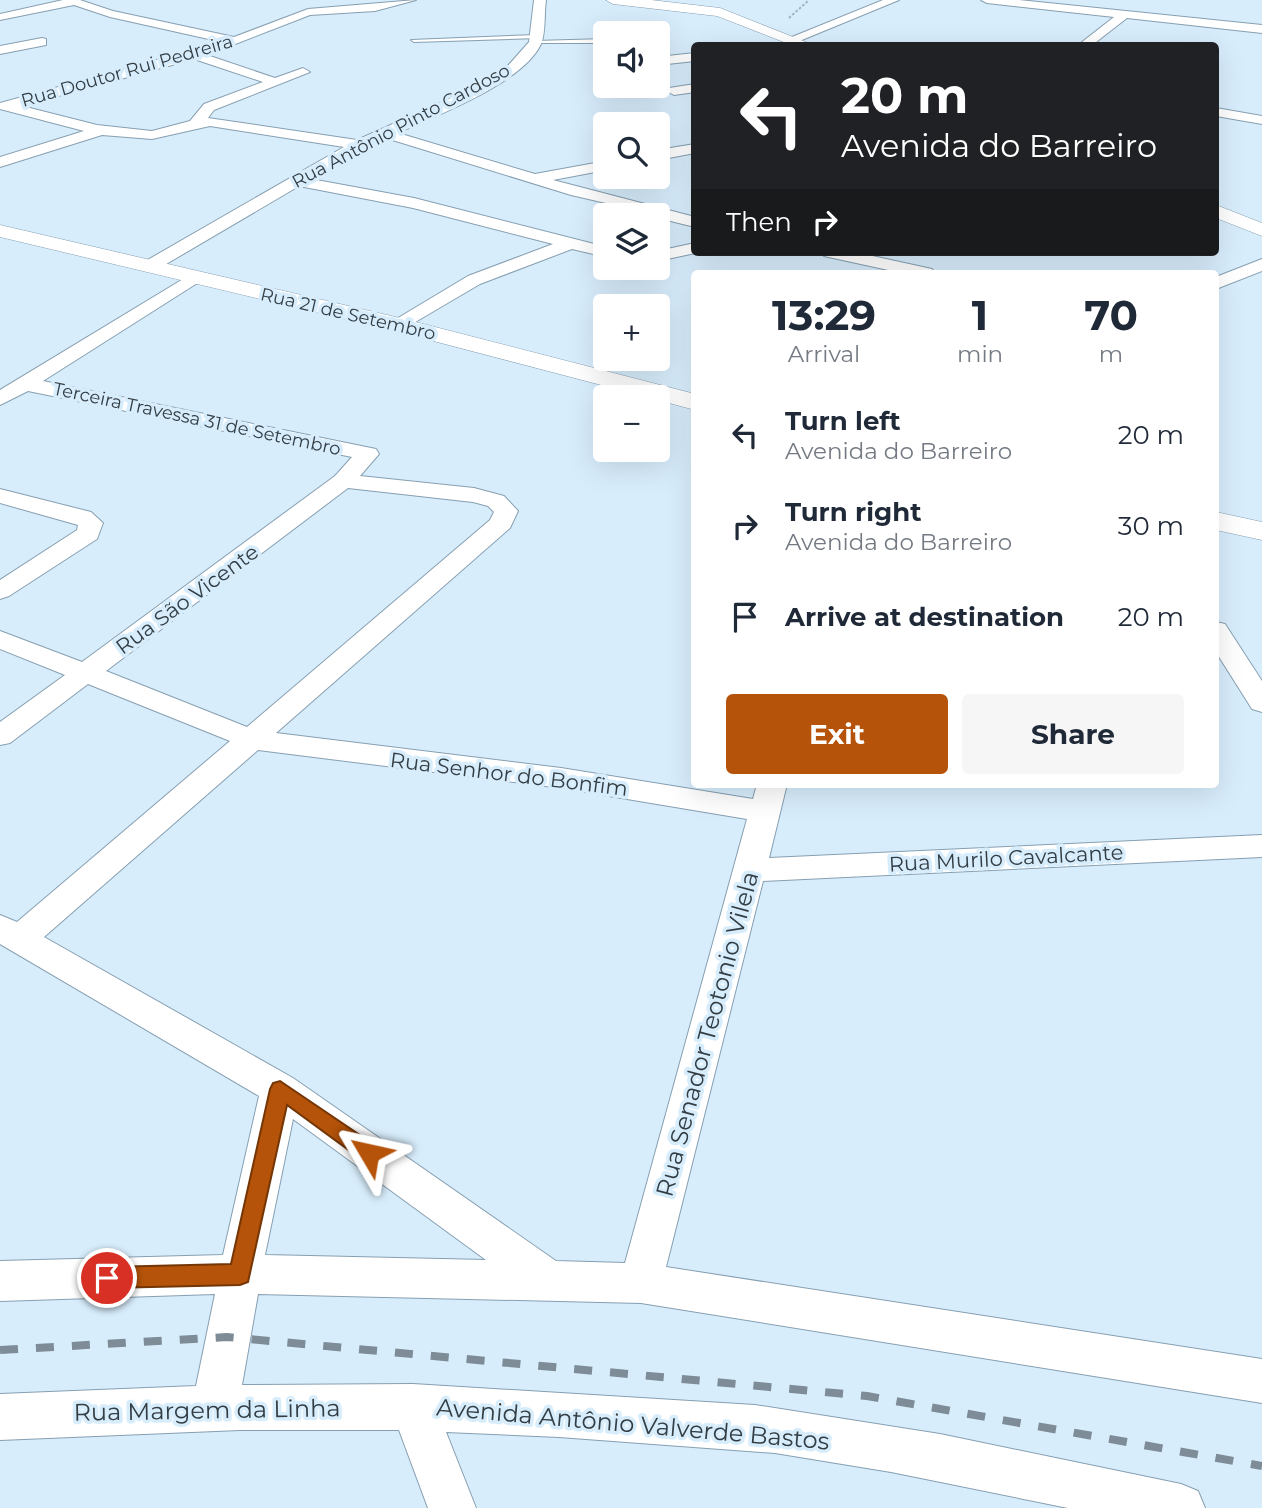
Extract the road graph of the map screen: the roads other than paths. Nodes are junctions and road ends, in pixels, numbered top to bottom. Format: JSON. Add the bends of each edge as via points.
{"nodes":[{"id":1,"x":410,"y":0,"type":"edge"},
{"id":2,"x":540,"y":0,"type":"edge"},
{"id":3,"x":614,"y":0,"type":"edge"},
{"id":4,"x":893,"y":0,"type":"edge"},
{"id":5,"x":987,"y":0,"type":"edge"},
{"id":6,"x":72,"y":1,"type":"edge"},
{"id":7,"x":660,"y":2,"type":"edge"},
{"id":8,"x":1215,"y":10,"type":"dead end"},
{"id":9,"x":1123,"y":16,"type":"junction"},
{"id":10,"x":0,"y":18,"type":"edge"},
{"id":11,"x":1204,"y":24,"type":"junction"},
{"id":12,"x":1262,"y":29,"type":"edge"},
{"id":13,"x":414,"y":40,"type":"dead end"},
{"id":14,"x":536,"y":40,"type":"junction"},
{"id":15,"x":237,"y":41,"type":"junction"},
{"id":16,"x":593,"y":41,"type":"edge"},
{"id":17,"x":42,"y":42,"type":"dead end"},
{"id":18,"x":801,"y":42,"type":"edge"},
{"id":19,"x":1088,"y":42,"type":"edge"},
{"id":20,"x":0,"y":50,"type":"edge"},
{"id":21,"x":195,"y":55,"type":"junction"},
{"id":22,"x":691,"y":57,"type":"edge"},
{"id":23,"x":670,"y":60,"type":"edge"},
{"id":24,"x":303,"y":72,"type":"dead end"},
{"id":25,"x":274,"y":82,"type":"junction"},
{"id":26,"x":691,"y":89,"type":"edge"},
{"id":27,"x":674,"y":92,"type":"dead end"},
{"id":28,"x":3,"y":105,"type":"edge"},
{"id":29,"x":1219,"y":113,"type":"edge"},
{"id":30,"x":1262,"y":120,"type":"edge"},
{"id":31,"x":197,"y":122,"type":"junction"},
{"id":32,"x":103,"y":130,"type":"junction"},
{"id":33,"x":384,"y":134,"type":"junction"},
{"id":34,"x":0,"y":143,"type":"edge"},
{"id":35,"x":359,"y":145,"type":"junction"},
{"id":36,"x":691,"y":149,"type":"edge"},
{"id":37,"x":30,"y":152,"type":"junction"},
{"id":38,"x":670,"y":153,"type":"edge"},
{"id":39,"x":0,"y":162,"type":"edge"},
{"id":40,"x":593,"y":168,"type":"edge"},
{"id":41,"x":534,"y":179,"type":"junction"},
{"id":42,"x":296,"y":181,"type":"junction"},
{"id":43,"x":1219,"y":212,"type":"edge"},
{"id":44,"x":691,"y":220,"type":"edge"},
{"id":45,"x":1262,"y":230,"type":"edge"},
{"id":46,"x":0,"y":231,"type":"edge"},
{"id":47,"x":568,"y":244,"type":"junction"},
{"id":48,"x":593,"y":249,"type":"edge"},
{"id":49,"x":691,"y":249,"type":"edge"},
{"id":50,"x":670,"y":253,"type":"edge"},
{"id":51,"x":848,"y":256,"type":"edge"},
{"id":52,"x":1262,"y":264,"type":"edge"},
{"id":53,"x":150,"y":266,"type":"junction"},
{"id":54,"x":912,"y":270,"type":"edge"},
{"id":55,"x":193,"y":278,"type":"junction"},
{"id":56,"x":1219,"y":283,"type":"edge"},
{"id":57,"x":400,"y":326,"type":"junction"},
{"id":58,"x":26,"y":384,"type":"junction"},
{"id":59,"x":0,"y":400,"type":"edge"},
{"id":60,"x":691,"y":401,"type":"edge"},
{"id":61,"x":368,"y":454,"type":"joint"},
{"id":62,"x":343,"y":481,"type":"junction"},
{"id":63,"x":0,"y":496,"type":"edge"},
{"id":64,"x":1219,"y":522,"type":"edge"},
{"id":65,"x":1262,"y":531,"type":"edge"},
{"id":66,"x":0,"y":591,"type":"edge"},
{"id":67,"x":1219,"y":635,"type":"edge"},
{"id":68,"x":0,"y":639,"type":"edge"},
{"id":69,"x":86,"y":672,"type":"junction"},
{"id":70,"x":1262,"y":703,"type":"edge"},
{"id":71,"x":0,"y":736,"type":"edge"},
{"id":72,"x":254,"y":740,"type":"junction"},
{"id":73,"x":768,"y":798,"type":"edge"},
{"id":74,"x":1262,"y":846,"type":"edge"},
{"id":75,"x":751,"y":870,"type":"junction"},
{"id":76,"x":10,"y":934,"type":"edge"},
{"id":77,"x":280,"y":1089,"type":"junction"},
{"id":78,"x":240,"y":1274,"type":"junction"},
{"id":79,"x":546,"y":1279,"type":"junction"},
{"id":80,"x":0,"y":1281,"type":"edge"},
{"id":81,"x":641,"y":1283,"type":"junction"},
{"id":82,"x":1262,"y":1381,"type":"edge"},
{"id":83,"x":215,"y":1407,"type":"junction"},
{"id":84,"x":413,"y":1407,"type":"junction"},
{"id":85,"x":0,"y":1417,"type":"edge"},
{"id":86,"x":452,"y":1508,"type":"edge"},
{"id":87,"x":1181,"y":1508,"type":"edge"}],
"edges":[{"from":1,"to":15,"type":"street","name":"Rua Doutor Rui Pedreira","via":[[375,8],[308,12]]},
{"from":2,"to":14,"type":"street"},
{"from":3,"to":7,"type":"street"},
{"from":4,"to":18,"type":"street"},
{"from":5,"to":9,"type":"street"},
{"from":6,"to":10,"type":"street"},
{"from":6,"to":15,"type":"street","via":[[110,14]]},
{"from":7,"to":18,"type":"street","via":[[736,17]]},
{"from":8,"to":11,"type":"street"},
{"from":9,"to":11,"type":"street"},
{"from":9,"to":19,"type":"street"},
{"from":11,"to":12,"type":"street"},
{"from":13,"to":14,"type":"lane"},
{"from":14,"to":16,"type":"lane"},
{"from":14,"to":33,"type":"street","name":"Rua Antônio Pinto Cardoso","via":[[510,72]]},
{"from":15,"to":21,"type":"street","name":"Rua Doutor Rui Pedreira"},
{"from":17,"to":20,"type":"street"},
{"from":21,"to":25,"type":"street"},
{"from":21,"to":28,"type":"street","name":"Rua Doutor Rui Pedreira"},
{"from":22,"to":23,"type":"street"},
{"from":24,"to":25,"type":"street"},
{"from":25,"to":31,"type":"street","via":[[209,107]]},
{"from":26,"to":27,"type":"street"},
{"from":28,"to":32,"type":"street"},
{"from":29,"to":30,"type":"street"},
{"from":31,"to":32,"type":"street","via":[[156,135]]},
{"from":31,"to":35,"type":"street"},
{"from":32,"to":37,"type":"street"},
{"from":33,"to":35,"type":"street","name":"Rua Antônio Pinto Cardoso"},
{"from":33,"to":41,"type":"street"},
{"from":34,"to":37,"type":"street"},
{"from":35,"to":42,"type":"street","name":"Rua Antônio Pinto Cardoso"},
{"from":36,"to":38,"type":"street"},
{"from":37,"to":39,"type":"street"},
{"from":40,"to":41,"type":"street"},
{"from":41,"to":44,"type":"street"},
{"from":42,"to":47,"type":"street","via":[[414,202]]},
{"from":42,"to":53,"type":"street","name":"Rua Antônio Pinto Cardoso"},
{"from":43,"to":45,"type":"street"},
{"from":46,"to":53,"type":"street","name":"Rua 21 de Setembro"},
{"from":47,"to":48,"type":"street"},
{"from":47,"to":57,"type":"street","via":[[474,280]]},
{"from":49,"to":50,"type":"street"},
{"from":51,"to":54,"type":"street"},
{"from":52,"to":56,"type":"street"},
{"from":53,"to":55,"type":"street","name":"Rua 21 de Setembro"},
{"from":55,"to":57,"type":"street","name":"Rua 21 de Setembro"},
{"from":55,"to":58,"type":"street"},
{"from":57,"to":60,"type":"street","name":"Rua 21 de Setembro"},
{"from":58,"to":59,"type":"street"},
{"from":58,"to":61,"type":"street","name":"Terceira Travessa 31 de Setembro"},
{"from":61,"to":62,"type":"street","name":"Rua São Vicente"},
{"from":62,"to":69,"type":"street","name":"Rua São Vicente"},
{"from":62,"to":72,"type":"street","via":[[474,495],[496,501],[506,511],[501,523]]},
{"from":63,"to":66,"type":"street","via":[[91,523],[88,534]]},
{"from":64,"to":65,"type":"street"},
{"from":67,"to":70,"type":"street"},
{"from":68,"to":69,"type":"street","name":"Rua Senhor do Bonfim"},
{"from":69,"to":71,"type":"street","name":"Rua São Vicente"},
{"from":69,"to":72,"type":"street","name":"Rua Senhor do Bonfim"},
{"from":72,"to":73,"type":"street","name":"Rua Senhor do Bonfim"},
{"from":72,"to":76,"type":"street"},
{"from":73,"to":75,"type":"street","name":"Rua Senador Teotonio Vilela"},
{"from":74,"to":75,"type":"street","name":"Rua Murilo Cavalcante"},
{"from":75,"to":81,"type":"street","name":"Rua Senador Teotonio Vilela"},
{"from":76,"to":77,"type":"street"},
{"from":77,"to":78,"type":"street"},
{"from":77,"to":79,"type":"street"},
{"from":78,"to":79,"type":"street"},
{"from":78,"to":80,"type":"street"},
{"from":78,"to":83,"type":"street"},
{"from":79,"to":81,"type":"street"},
{"from":81,"to":82,"type":"street"},
{"from":83,"to":84,"type":"street","name":"Rua Margem da Linha"},
{"from":83,"to":85,"type":"street","name":"Rua Margem da Linha"},
{"from":84,"to":86,"type":"street"},
{"from":84,"to":87,"type":"street","name":"Avenida Antônio Valverde Bastos","via":[[530,1411],[791,1432]]}]}
